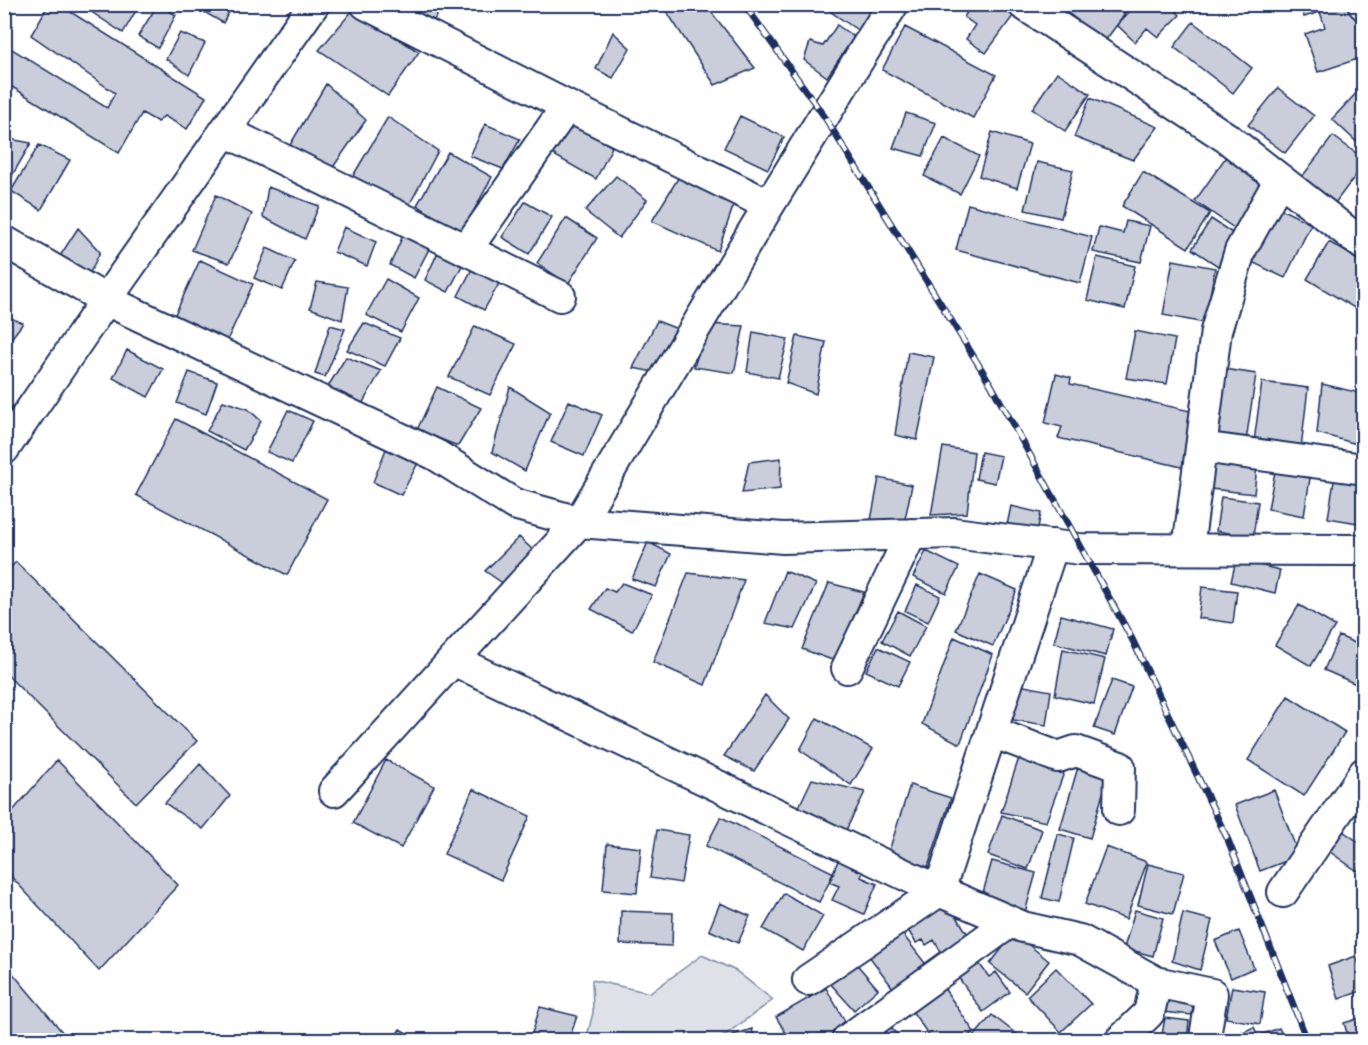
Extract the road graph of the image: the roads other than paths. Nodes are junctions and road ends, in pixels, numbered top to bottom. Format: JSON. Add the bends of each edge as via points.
{"nodes":[{"id":1,"x":314,"y":4,"type":"edge"},
{"id":2,"x":366,"y":4,"type":"edge"},
{"id":3,"x":893,"y":4,"type":"edge"},
{"id":4,"x":1023,"y":4,"type":"edge"},
{"id":5,"x":567,"y":106,"type":"junction"},
{"id":6,"x":225,"y":131,"type":"junction"},
{"id":7,"x":1280,"y":179,"type":"junction"},
{"id":8,"x":769,"y":204,"type":"junction"},
{"id":9,"x":4,"y":241,"type":"edge"},
{"id":10,"x":1364,"y":245,"type":"edge"},
{"id":11,"x":466,"y":250,"type":"junction"},
{"id":12,"x":560,"y":296,"type":"dead end"},
{"id":13,"x":106,"y":300,"type":"junction"},
{"id":14,"x":1201,"y":447,"type":"junction"},
{"id":15,"x":4,"y":450,"type":"edge"},
{"id":16,"x":1364,"y":469,"type":"edge"},
{"id":17,"x":579,"y":522,"type":"junction"},
{"id":18,"x":911,"y":534,"type":"junction"},
{"id":19,"x":1053,"y":545,"type":"junction"},
{"id":20,"x":1188,"y":549,"type":"junction"},
{"id":21,"x":1364,"y":550,"type":"edge"},
{"id":22,"x":453,"y":660,"type":"junction"},
{"id":23,"x":847,"y":668,"type":"dead end"},
{"id":24,"x":992,"y":732,"type":"junction"},
{"id":25,"x":1364,"y":772,"type":"edge"},
{"id":26,"x":334,"y":791,"type":"dead end"},
{"id":27,"x":1119,"y":810,"type":"dead end"},
{"id":28,"x":939,"y":891,"type":"junction"},
{"id":29,"x":1283,"y":892,"type":"dead end"},
{"id":30,"x":1010,"y":922,"type":"junction"},
{"id":31,"x":808,"y":980,"type":"dead end"},
{"id":32,"x":1156,"y":982,"type":"junction"},
{"id":33,"x":1206,"y":1031,"type":"dead end"},
{"id":34,"x":847,"y":1041,"type":"edge"},
{"id":35,"x":1121,"y":1041,"type":"edge"}],
"edges":[{"from":1,"to":6,"type":"street"},
{"from":2,"to":5,"type":"street"},
{"from":3,"to":8,"type":"street"},
{"from":4,"to":7,"type":"street","via":[[1227,138]]},
{"from":5,"to":8,"type":"street"},
{"from":5,"to":11,"type":"street"},
{"from":6,"to":11,"type":"street"},
{"from":6,"to":13,"type":"street"},
{"from":7,"to":10,"type":"street"},
{"from":7,"to":14,"type":"street","via":[[1240,251],[1216,331]]},
{"from":8,"to":17,"type":"street"},
{"from":9,"to":13,"type":"street"},
{"from":11,"to":12,"type":"street"},
{"from":13,"to":15,"type":"street"},
{"from":13,"to":17,"type":"street","via":[[436,455],[514,504]]},
{"from":14,"to":16,"type":"street"},
{"from":14,"to":20,"type":"street"},
{"from":17,"to":18,"type":"street","via":[[783,538]]},
{"from":17,"to":22,"type":"street"},
{"from":18,"to":19,"type":"street","via":[[954,533]]},
{"from":18,"to":23,"type":"street"},
{"from":19,"to":20,"type":"street","via":[[1080,549]]},
{"from":19,"to":24,"type":"street"},
{"from":20,"to":21,"type":"street"},
{"from":22,"to":26,"type":"street"},
{"from":22,"to":28,"type":"street"},
{"from":24,"to":27,"type":"street","via":[[1058,757],[1076,751],[1120,767]]},
{"from":24,"to":28,"type":"street"},
{"from":25,"to":29,"type":"street"},
{"from":28,"to":30,"type":"street"},
{"from":28,"to":31,"type":"street"},
{"from":30,"to":32,"type":"street","via":[[1080,940]]},
{"from":30,"to":34,"type":"street"},
{"from":32,"to":33,"type":"street","via":[[1212,994]]},
{"from":32,"to":35,"type":"street","via":[[1149,1013]]}]}
